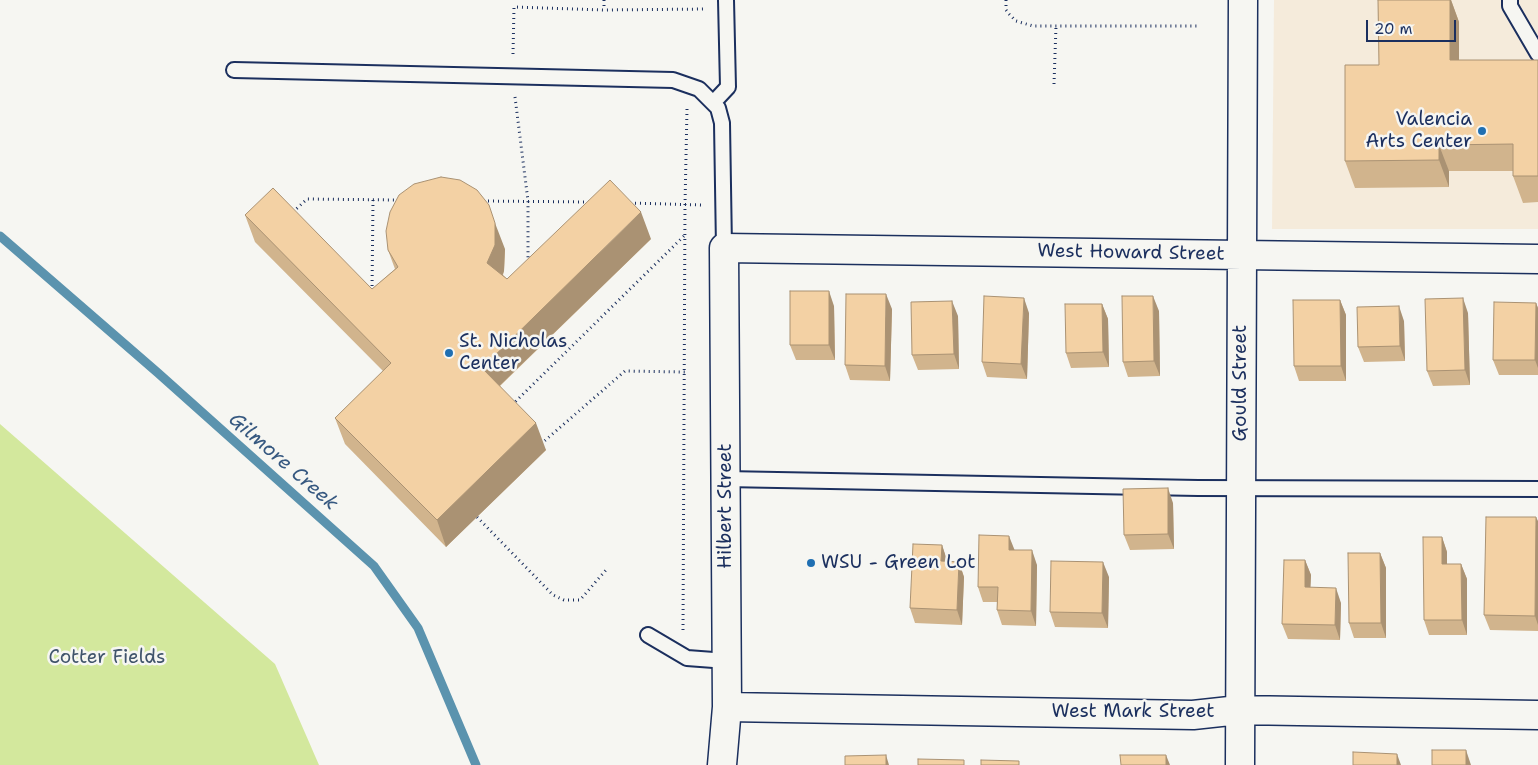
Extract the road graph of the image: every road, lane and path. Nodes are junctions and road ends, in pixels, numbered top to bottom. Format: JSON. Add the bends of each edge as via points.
{"nodes":[{"id":1,"x":604,"y":0,"type":"edge"},
{"id":2,"x":726,"y":0,"type":"edge"},
{"id":3,"x":1006,"y":0,"type":"edge"},
{"id":4,"x":1243,"y":0,"type":"edge"},
{"id":5,"x":1510,"y":0,"type":"edge"},
{"id":6,"x":709,"y":9,"type":"dead end"},
{"id":7,"x":604,"y":10,"type":"junction"},
{"id":8,"x":1056,"y":26,"type":"junction"},
{"id":9,"x":1199,"y":26,"type":"dead end"},
{"id":10,"x":1538,"y":54,"type":"edge"},
{"id":11,"x":234,"y":70,"type":"dead end"},
{"id":12,"x":512,"y":77,"type":"junction"},
{"id":13,"x":1054,"y":84,"type":"dead end"},
{"id":14,"x":713,"y":103,"type":"junction"},
{"id":15,"x":373,"y":200,"type":"junction"},
{"id":16,"x":402,"y":200,"type":"edge"},
{"id":17,"x":480,"y":200,"type":"edge"},
{"id":18,"x":528,"y":201,"type":"junction"},
{"id":19,"x":596,"y":202,"type":"edge"},
{"id":20,"x":626,"y":203,"type":"edge"},
{"id":21,"x":684,"y":204,"type":"junction"},
{"id":22,"x":722,"y":206,"type":"junction"},
{"id":23,"x":286,"y":218,"type":"edge"},
{"id":24,"x":684,"y":235,"type":"junction"},
{"id":25,"x":724,"y":248,"type":"junction"},
{"id":26,"x":1241,"y":254,"type":"junction"},
{"id":27,"x":1538,"y":259,"type":"edge"},
{"id":28,"x":528,"y":267,"type":"edge"},
{"id":29,"x":372,"y":295,"type":"edge"},
{"id":30,"x":685,"y":372,"type":"junction"},
{"id":31,"x":507,"y":410,"type":"edge"},
{"id":32,"x":541,"y":444,"type":"dead end"},
{"id":33,"x":725,"y":479,"type":"junction"},
{"id":34,"x":1242,"y":488,"type":"junction"},
{"id":35,"x":1538,"y":489,"type":"edge"},
{"id":36,"x":477,"y":516,"type":"dead end"},
{"id":37,"x":606,"y":570,"type":"dead end"},
{"id":38,"x":648,"y":635,"type":"dead end"},
{"id":39,"x":682,"y":656,"type":"junction"},
{"id":40,"x":727,"y":661,"type":"junction"},
{"id":41,"x":727,"y":707,"type":"junction"},
{"id":42,"x":1239,"y":710,"type":"junction"},
{"id":43,"x":1538,"y":715,"type":"edge"},
{"id":44,"x":722,"y":765,"type":"edge"},
{"id":45,"x":1240,"y":765,"type":"edge"}],
"edges":[{"from":1,"to":7,"type":"path"},
{"from":2,"to":14,"type":"lane","via":[[728,87]]},
{"from":3,"to":8,"type":"path","via":[[1006,10],[1016,21],[1033,26]]},
{"from":4,"to":26,"type":"street","name":"Gould Street"},
{"from":5,"to":10,"type":"lane","via":[[1510,6]]},
{"from":6,"to":7,"type":"path"},
{"from":7,"to":12,"type":"path","via":[[514,7]]},
{"from":8,"to":9,"type":"path"},
{"from":8,"to":13,"type":"path"},
{"from":11,"to":12,"type":"lane"},
{"from":12,"to":14,"type":"lane","via":[[673,80],[699,89]]},
{"from":12,"to":18,"type":"path"},
{"from":14,"to":22,"type":"lane","via":[[718,108],[722,123]]},
{"from":15,"to":16,"type":"path"},
{"from":15,"to":23,"type":"path","via":[[307,198]]},
{"from":15,"to":29,"type":"path"},
{"from":17,"to":18,"type":"path"},
{"from":18,"to":19,"type":"path"},
{"from":18,"to":28,"type":"path"},
{"from":20,"to":21,"type":"path"},
{"from":21,"to":22,"type":"path"},
{"from":21,"to":24,"type":"path"},
{"from":22,"to":25,"type":"lane"},
{"from":24,"to":30,"type":"path"},
{"from":24,"to":31,"type":"path"},
{"from":25,"to":26,"type":"street","name":"West Howard Street"},
{"from":25,"to":33,"type":"street","name":"Hilbert Street"},
{"from":26,"to":27,"type":"street","name":"West Howard Street"},
{"from":26,"to":34,"type":"street","name":"Gould Street"},
{"from":30,"to":32,"type":"path","via":[[625,371]]},
{"from":30,"to":39,"type":"path"},
{"from":33,"to":34,"type":"lane"},
{"from":33,"to":40,"type":"street","name":"Hilbert Street"},
{"from":34,"to":35,"type":"lane"},
{"from":34,"to":42,"type":"street","name":"Gould Street"},
{"from":36,"to":37,"type":"path","via":[[554,595],[564,600],[580,600]]},
{"from":38,"to":39,"type":"lane"},
{"from":39,"to":40,"type":"lane"},
{"from":40,"to":41,"type":"street","name":"Hilbert Street"},
{"from":41,"to":42,"type":"street","name":"West Mark Street","via":[[1193,715]]},
{"from":41,"to":44,"type":"street","name":"Hilbert Street"},
{"from":42,"to":43,"type":"street","name":"West Mark Street"},
{"from":42,"to":45,"type":"street","name":"Gould Street"}]}
